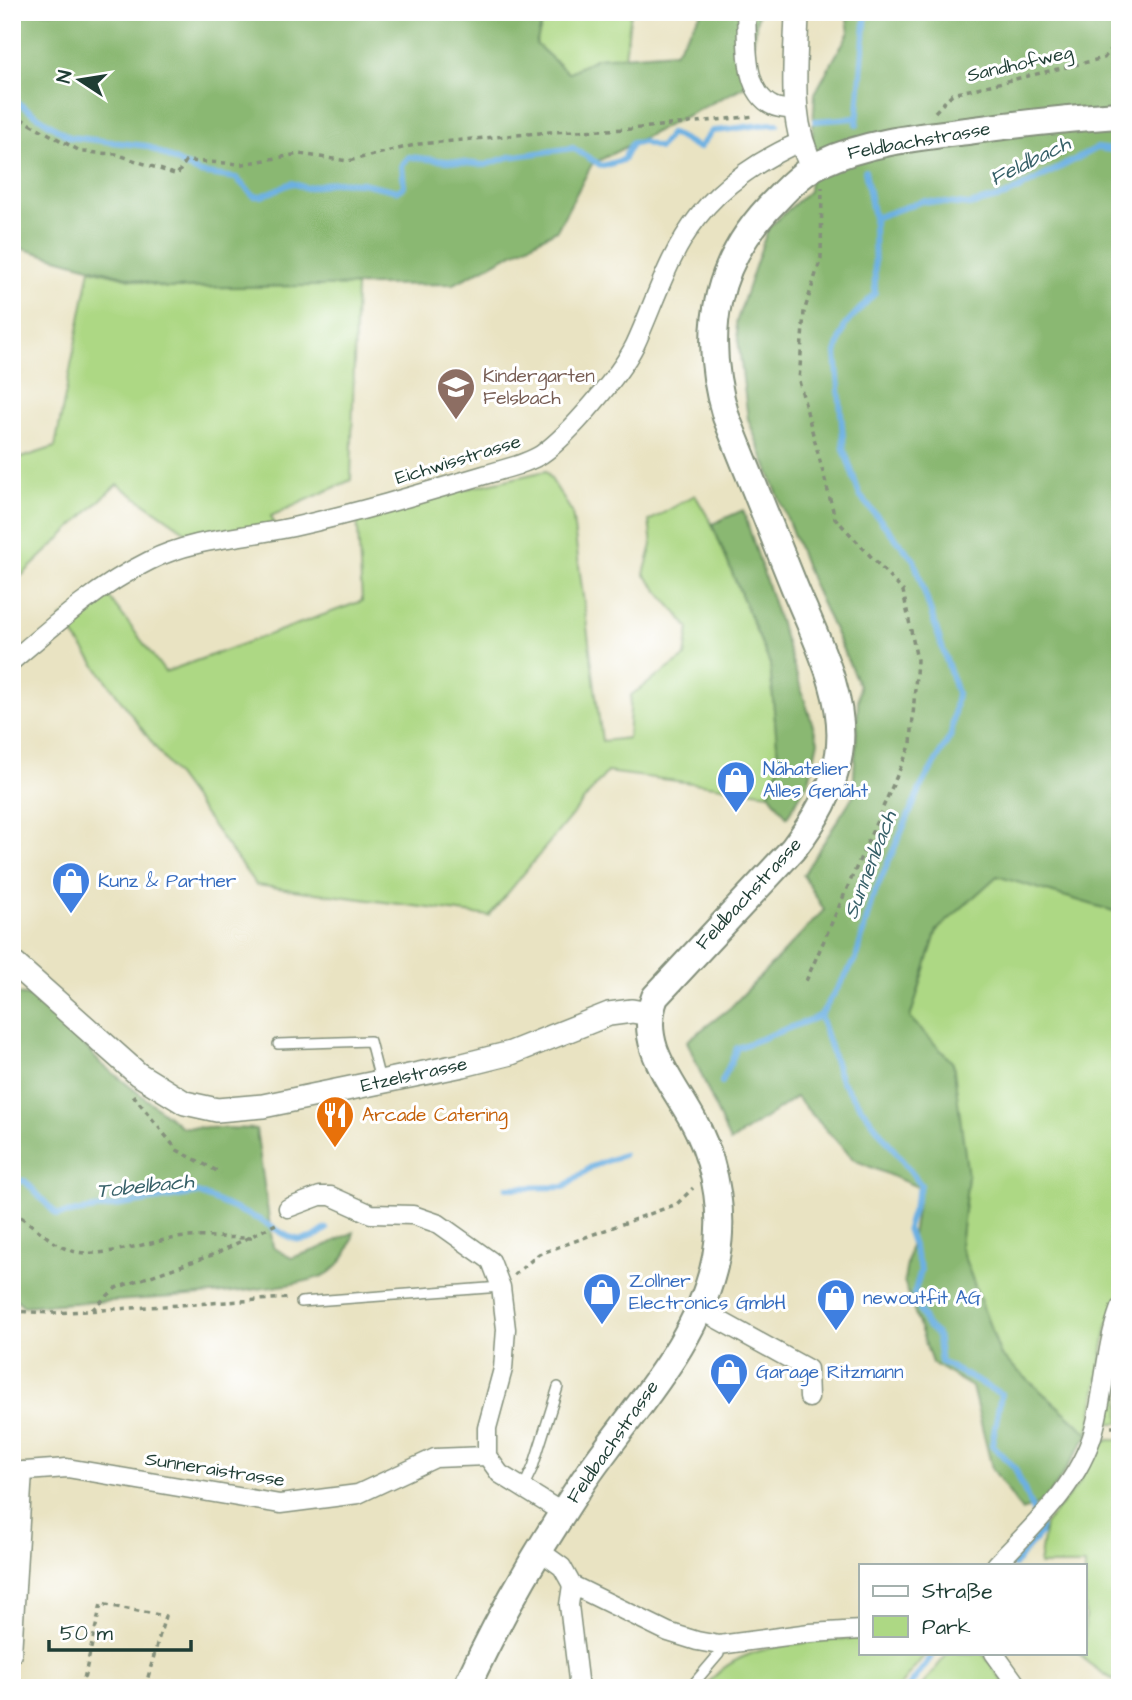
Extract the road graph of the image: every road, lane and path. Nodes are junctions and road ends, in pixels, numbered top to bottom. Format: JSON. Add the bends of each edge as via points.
{"nodes":[{"id":1,"x":746,"y":12,"type":"edge"},
{"id":2,"x":797,"y":12,"type":"edge"},
{"id":3,"x":1120,"y":39,"type":"edge"},
{"id":4,"x":796,"y":110,"type":"junction"},
{"id":5,"x":12,"y":114,"type":"edge"},
{"id":6,"x":1120,"y":115,"type":"edge"},
{"id":7,"x":767,"y":116,"type":"dead end"},
{"id":8,"x":928,"y":120,"type":"dead end"},
{"id":9,"x":800,"y":142,"type":"junction"},
{"id":10,"x":816,"y":166,"type":"junction"},
{"id":11,"x":12,"y":661,"type":"edge"},
{"id":12,"x":12,"y":962,"type":"edge"},
{"id":13,"x":806,"y":981,"type":"dead end"},
{"id":14,"x":649,"y":1014,"type":"junction"},
{"id":15,"x":278,"y":1044,"type":"dead end"},
{"id":16,"x":380,"y":1082,"type":"junction"},
{"id":17,"x":130,"y":1091,"type":"dead end"},
{"id":18,"x":221,"y":1173,"type":"dead end"},
{"id":19,"x":694,"y":1187,"type":"dead end"},
{"id":20,"x":12,"y":1212,"type":"edge"},
{"id":21,"x":284,"y":1215,"type":"joint"},
{"id":22,"x":252,"y":1238,"type":"junction"},
{"id":23,"x":501,"y":1287,"type":"junction"},
{"id":24,"x":301,"y":1302,"type":"joint"},
{"id":25,"x":1120,"y":1308,"type":"edge"},
{"id":26,"x":699,"y":1309,"type":"junction"},
{"id":27,"x":92,"y":1310,"type":"junction"},
{"id":28,"x":12,"y":1311,"type":"edge"},
{"id":29,"x":558,"y":1387,"type":"dead end"},
{"id":30,"x":809,"y":1398,"type":"dead end"},
{"id":31,"x":487,"y":1456,"type":"junction"},
{"id":32,"x":18,"y":1471,"type":"edge"},
{"id":33,"x":523,"y":1488,"type":"junction"},
{"id":34,"x":563,"y":1513,"type":"junction"},
{"id":35,"x":540,"y":1552,"type":"junction"},
{"id":36,"x":997,"y":1564,"type":"edge"},
{"id":37,"x":572,"y":1585,"type":"junction"},
{"id":38,"x":859,"y":1630,"type":"edge"},
{"id":39,"x":719,"y":1645,"type":"junction"},
{"id":40,"x":12,"y":1654,"type":"edge"},
{"id":41,"x":995,"y":1654,"type":"edge"},
{"id":42,"x":82,"y":1688,"type":"edge"},
{"id":43,"x":145,"y":1688,"type":"edge"},
{"id":44,"x":466,"y":1688,"type":"edge"},
{"id":45,"x":579,"y":1688,"type":"edge"},
{"id":46,"x":690,"y":1688,"type":"edge"},
{"id":47,"x":1019,"y":1688,"type":"edge"}],
"edges":[{"from":1,"to":4,"type":"street","via":[[751,75],[774,106]]},
{"from":2,"to":4,"type":"street"},
{"from":3,"to":8,"type":"path","name":"Sandhofweg","via":[[1104,58],[952,94]]},
{"from":4,"to":9,"type":"street"},
{"from":5,"to":7,"type":"path","via":[[82,152],[116,154],[177,175],[186,161],[243,164],[299,154],[348,161],[419,144]]},
{"from":6,"to":10,"type":"main road","name":"Feldbachstrasse","via":[[927,136],[876,145]]},
{"from":9,"to":10,"type":"street"},
{"from":9,"to":11,"type":"street","name":"Eichwisstrasse","via":[[766,158],[698,216],[666,271],[634,348],[598,398],[541,455],[357,513],[277,531],[199,541],[161,556],[72,611]]},
{"from":10,"to":13,"type":"path","via":[[821,258],[804,312],[799,380],[835,518],[904,591],[917,660],[911,744]]},
{"from":10,"to":14,"type":"main road","name":"Feldbachstrasse","via":[[758,217],[743,237],[724,275],[713,350],[726,417],[827,670],[840,721],[839,752],[825,801],[810,826],[661,988]]},
{"from":12,"to":16,"type":"street","name":"Etzelstrasse","via":[[138,1074],[185,1103],[235,1110]]},
{"from":14,"to":16,"type":"street","name":"Etzelstrasse","via":[[609,1014],[511,1053]]},
{"from":14,"to":26,"type":"main road","name":"Feldbachstrasse","via":[[652,1047],[699,1132],[715,1186],[719,1240]]},
{"from":15,"to":16,"type":"lane","via":[[370,1041]]},
{"from":17,"to":18,"type":"path","via":[[177,1150]]},
{"from":19,"to":23,"type":"path","via":[[677,1204],[539,1254]]},
{"from":20,"to":22,"type":"path","via":[[76,1252],[187,1237]]},
{"from":21,"to":22,"type":"path"},
{"from":21,"to":23,"type":"street","via":[[320,1196],[331,1196],[371,1214],[413,1215],[439,1224],[486,1256]]},
{"from":22,"to":27,"type":"path","via":[[116,1288]]},
{"from":23,"to":24,"type":"lane"},
{"from":23,"to":31,"type":"street","via":[[506,1344],[487,1428]]},
{"from":24,"to":27,"type":"path","via":[[285,1297]]},
{"from":25,"to":36,"type":"street","via":[[1086,1451],[1063,1491]]},
{"from":26,"to":30,"type":"street","via":[[808,1368]]},
{"from":26,"to":34,"type":"main road","name":"Feldbachstrasse","via":[[665,1368]]},
{"from":27,"to":28,"type":"path"},
{"from":29,"to":33,"type":"lane"},
{"from":31,"to":32,"type":"street","name":"Sunneraistrasse","via":[[435,1458],[358,1494],[280,1504],[67,1468]]},
{"from":31,"to":33,"type":"street","via":[[495,1469]]},
{"from":32,"to":40,"type":"street"},
{"from":33,"to":34,"type":"street"},
{"from":34,"to":35,"type":"main road","name":"Feldbachstrasse"},
{"from":35,"to":37,"type":"street","via":[[562,1567]]},
{"from":35,"to":44,"type":"main road","name":"Feldbachstrasse"},
{"from":37,"to":39,"type":"street","via":[[668,1632]]},
{"from":37,"to":45,"type":"street","via":[[569,1605]]},
{"from":38,"to":39,"type":"street"},
{"from":39,"to":46,"type":"lane","via":[[719,1654]]},
{"from":41,"to":47,"type":"street"},
{"from":42,"to":43,"type":"path","via":[[101,1604],[165,1616]]}]}
